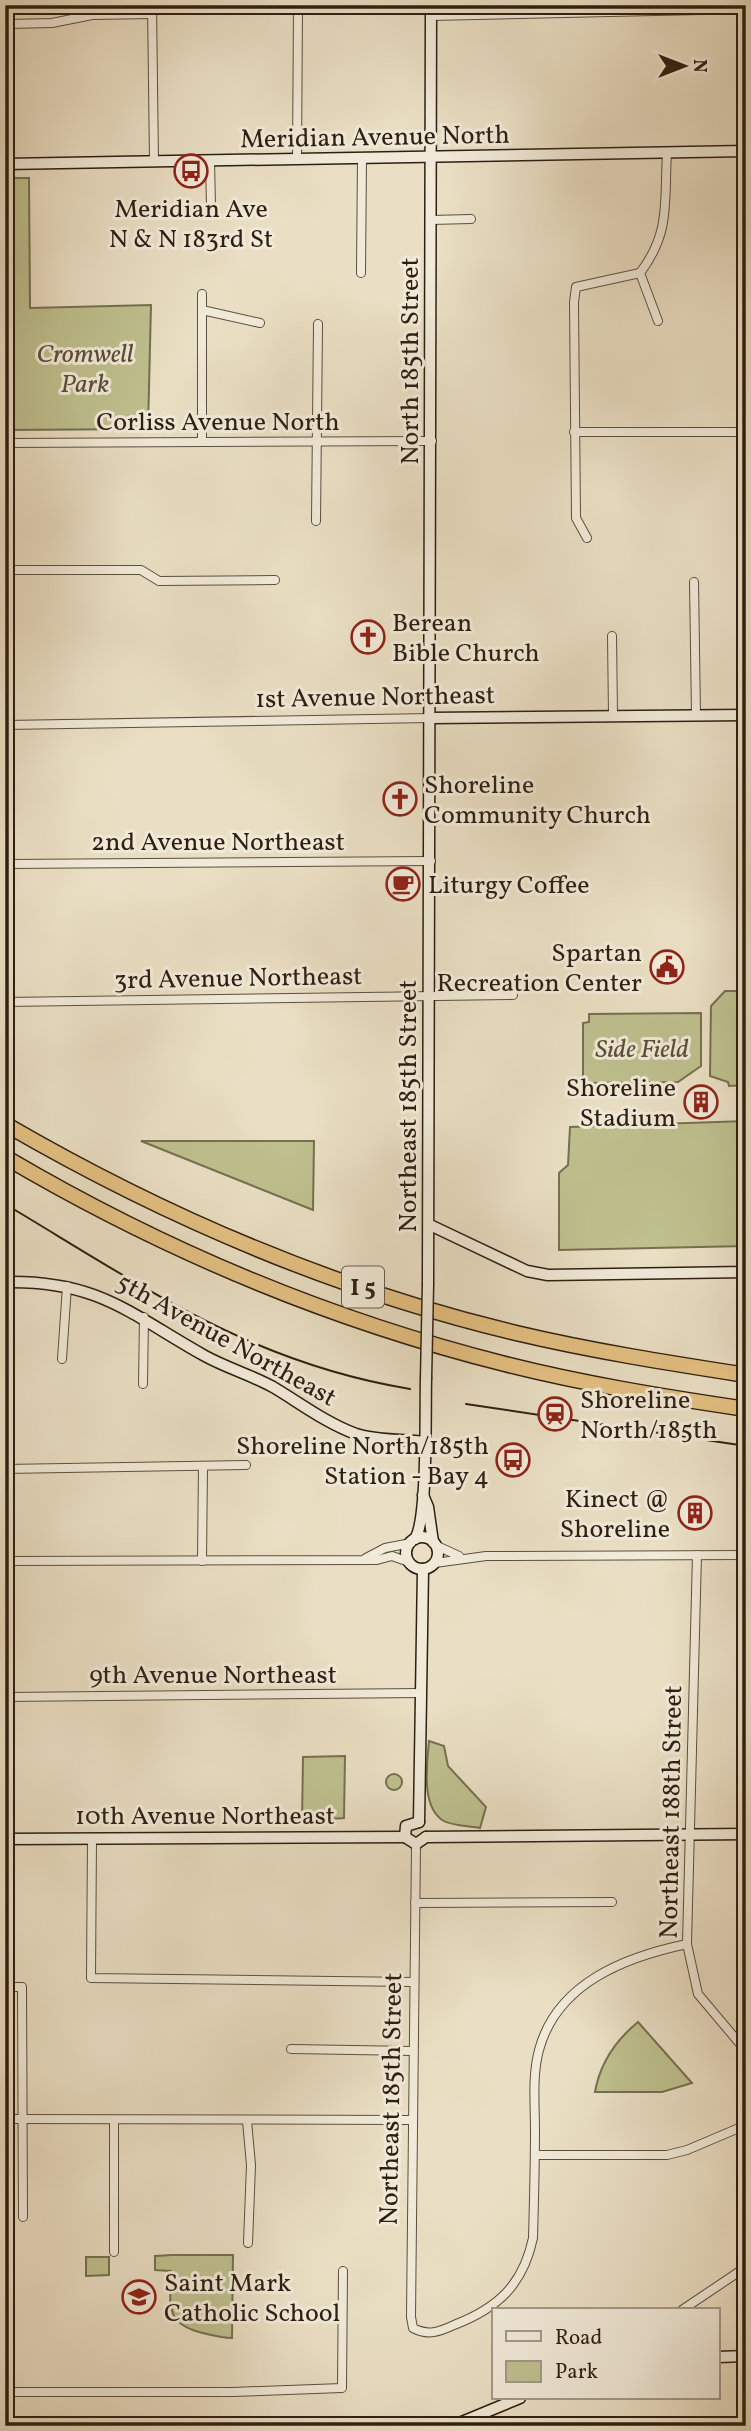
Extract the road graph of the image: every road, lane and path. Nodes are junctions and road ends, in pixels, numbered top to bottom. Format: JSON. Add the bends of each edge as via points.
{"nodes":[{"id":1,"x":298,"y":5,"type":"edge"},
{"id":2,"x":746,"y":9,"type":"edge"},
{"id":3,"x":152,"y":10,"type":"edge"},
{"id":4,"x":431,"y":11,"type":"edge"},
{"id":5,"x":9,"y":24,"type":"dead end"},
{"id":6,"x":746,"y":151,"type":"edge"},
{"id":7,"x":667,"y":153,"type":"junction"},
{"id":8,"x":362,"y":158,"type":"junction"},
{"id":9,"x":431,"y":158,"type":"junction"},
{"id":10,"x":297,"y":159,"type":"junction"},
{"id":11,"x":210,"y":161,"type":"junction"},
{"id":12,"x":154,"y":162,"type":"junction"},
{"id":13,"x":5,"y":164,"type":"edge"},
{"id":14,"x":211,"y":206,"type":"dead end"},
{"id":15,"x":471,"y":219,"type":"dead end"},
{"id":16,"x":431,"y":220,"type":"junction"},
{"id":17,"x":361,"y":273,"type":"dead end"},
{"id":18,"x":640,"y":273,"type":"junction"},
{"id":19,"x":202,"y":294,"type":"dead end"},
{"id":20,"x":202,"y":310,"type":"junction"},
{"id":21,"x":658,"y":321,"type":"dead end"},
{"id":22,"x":260,"y":323,"type":"dead end"},
{"id":23,"x":318,"y":324,"type":"dead end"},
{"id":24,"x":574,"y":432,"type":"junction"},
{"id":25,"x":746,"y":432,"type":"edge"},
{"id":26,"x":202,"y":440,"type":"junction"},
{"id":27,"x":432,"y":441,"type":"junction"},
{"id":28,"x":317,"y":442,"type":"junction"},
{"id":29,"x":5,"y":443,"type":"edge"},
{"id":30,"x":316,"y":521,"type":"dead end"},
{"id":31,"x":587,"y":538,"type":"dead end"},
{"id":32,"x":5,"y":570,"type":"edge"},
{"id":33,"x":275,"y":580,"type":"dead end"},
{"id":34,"x":694,"y":582,"type":"dead end"},
{"id":35,"x":611,"y":636,"type":"dead end"},
{"id":36,"x":613,"y":715,"type":"junction"},
{"id":37,"x":696,"y":715,"type":"junction"},
{"id":38,"x":746,"y":715,"type":"edge"},
{"id":39,"x":431,"y":718,"type":"junction"},
{"id":40,"x":5,"y":725,"type":"edge"},
{"id":41,"x":430,"y":860,"type":"junction"},
{"id":42,"x":5,"y":864,"type":"edge"},
{"id":43,"x":513,"y":995,"type":"dead end"},
{"id":44,"x":430,"y":996,"type":"junction"},
{"id":45,"x":5,"y":1002,"type":"edge"},
{"id":46,"x":5,"y":1124,"type":"edge"},
{"id":47,"x":5,"y":1157,"type":"edge"},
{"id":48,"x":430,"y":1225,"type":"junction"},
{"id":49,"x":746,"y":1272,"type":"edge"},
{"id":50,"x":5,"y":1282,"type":"edge"},
{"id":51,"x":67,"y":1286,"type":"junction"},
{"id":52,"x":144,"y":1317,"type":"junction"},
{"id":53,"x":62,"y":1359,"type":"dead end"},
{"id":54,"x":746,"y":1375,"type":"edge"},
{"id":55,"x":143,"y":1384,"type":"dead end"},
{"id":56,"x":746,"y":1409,"type":"edge"},
{"id":57,"x":425,"y":1442,"type":"junction"},
{"id":58,"x":246,"y":1465,"type":"dead end"},
{"id":59,"x":203,"y":1466,"type":"junction"},
{"id":60,"x":5,"y":1469,"type":"edge"},
{"id":61,"x":423,"y":1495,"type":"junction"},
{"id":62,"x":413,"y":1541,"type":"junction"},
{"id":63,"x":434,"y":1543,"type":"junction"},
{"id":64,"x":697,"y":1555,"type":"junction"},
{"id":65,"x":746,"y":1555,"type":"edge"},
{"id":66,"x":366,"y":1558,"type":"junction"},
{"id":67,"x":465,"y":1558,"type":"junction"},
{"id":68,"x":5,"y":1561,"type":"edge"},
{"id":69,"x":202,"y":1561,"type":"junction"},
{"id":70,"x":410,"y":1562,"type":"junction"},
{"id":71,"x":435,"y":1563,"type":"junction"},
{"id":72,"x":423,"y":1569,"type":"junction"},
{"id":73,"x":421,"y":1693,"type":"junction"},
{"id":74,"x":5,"y":1697,"type":"edge"},
{"id":75,"x":419,"y":1822,"type":"junction"},
{"id":76,"x":746,"y":1834,"type":"edge"},
{"id":77,"x":689,"y":1835,"type":"junction"},
{"id":78,"x":405,"y":1837,"type":"junction"},
{"id":79,"x":92,"y":1838,"type":"junction"},
{"id":80,"x":5,"y":1839,"type":"edge"},
{"id":81,"x":421,"y":1840,"type":"junction"},
{"id":82,"x":612,"y":1902,"type":"dead end"},
{"id":83,"x":415,"y":1903,"type":"junction"},
{"id":84,"x":687,"y":1944,"type":"junction"},
{"id":85,"x":414,"y":1982,"type":"junction"},
{"id":86,"x":12,"y":1987,"type":"dead end"},
{"id":87,"x":291,"y":2049,"type":"dead end"},
{"id":88,"x":413,"y":2051,"type":"junction"},
{"id":89,"x":746,"y":2051,"type":"edge"},
{"id":90,"x":5,"y":2119,"type":"edge"},
{"id":91,"x":23,"y":2119,"type":"junction"},
{"id":92,"x":114,"y":2119,"type":"junction"},
{"id":93,"x":412,"y":2120,"type":"junction"},
{"id":94,"x":247,"y":2121,"type":"junction"},
{"id":95,"x":746,"y":2125,"type":"edge"},
{"id":96,"x":535,"y":2155,"type":"junction"},
{"id":97,"x":23,"y":2217,"type":"dead end"},
{"id":98,"x":247,"y":2243,"type":"dead end"},
{"id":99,"x":114,"y":2252,"type":"dead end"},
{"id":100,"x":746,"y":2267,"type":"edge"},
{"id":101,"x":343,"y":2271,"type":"dead end"},
{"id":102,"x":685,"y":2308,"type":"edge"},
{"id":103,"x":746,"y":2356,"type":"edge"},
{"id":104,"x":720,"y":2357,"type":"edge"},
{"id":105,"x":5,"y":2392,"type":"edge"},
{"id":106,"x":515,"y":2400,"type":"edge"},
{"id":107,"x":452,"y":2426,"type":"edge"}],
"edges":[{"from":1,"to":10,"type":"street"},
{"from":2,"to":4,"type":"street"},
{"from":3,"to":5,"type":"street"},
{"from":3,"to":12,"type":"street"},
{"from":4,"to":9,"type":"main road","name":"North 185th Street"},
{"from":6,"to":7,"type":"main road","name":"Meridian Avenue North"},
{"from":7,"to":9,"type":"main road","name":"Meridian Avenue North"},
{"from":7,"to":18,"type":"street","via":[[662,237]]},
{"from":8,"to":9,"type":"main road","name":"Meridian Avenue North"},
{"from":8,"to":10,"type":"main road","name":"Meridian Avenue North"},
{"from":8,"to":17,"type":"street"},
{"from":9,"to":16,"type":"main road","name":"North 185th Street"},
{"from":10,"to":11,"type":"main road","name":"Meridian Avenue North"},
{"from":11,"to":12,"type":"main road","name":"Meridian Avenue North"},
{"from":11,"to":14,"type":"street"},
{"from":12,"to":13,"type":"main road","name":"Meridian Avenue North"},
{"from":15,"to":16,"type":"street"},
{"from":16,"to":27,"type":"main road","name":"North 185th Street"},
{"from":18,"to":21,"type":"street"},
{"from":18,"to":24,"type":"street","via":[[576,287]]},
{"from":19,"to":20,"type":"street"},
{"from":20,"to":22,"type":"street"},
{"from":20,"to":26,"type":"street"},
{"from":23,"to":28,"type":"street"},
{"from":24,"to":25,"type":"street"},
{"from":24,"to":31,"type":"street","via":[[576,518]]},
{"from":26,"to":28,"type":"street","name":"Corliss Avenue North"},
{"from":26,"to":29,"type":"street","name":"Corliss Avenue North"},
{"from":27,"to":28,"type":"street","name":"Corliss Avenue North"},
{"from":27,"to":39,"type":"main road","name":"North 185th Street"},
{"from":28,"to":30,"type":"street"},
{"from":32,"to":33,"type":"street","via":[[141,570],[159,581]]},
{"from":34,"to":37,"type":"street"},
{"from":35,"to":36,"type":"street"},
{"from":36,"to":37,"type":"main road","name":"1st Avenue Northeast"},
{"from":36,"to":39,"type":"main road","name":"1st Avenue Northeast"},
{"from":37,"to":38,"type":"main road","name":"1st Avenue Northeast"},
{"from":39,"to":40,"type":"street","name":"1st Avenue Northeast"},
{"from":39,"to":41,"type":"main road","name":"Northeast 185th Street"},
{"from":41,"to":42,"type":"street","name":"2nd Avenue Northeast"},
{"from":41,"to":44,"type":"main road","name":"Northeast 185th Street"},
{"from":43,"to":44,"type":"street","name":"3rd Avenue Northeast"},
{"from":44,"to":45,"type":"street","name":"3rd Avenue Northeast"},
{"from":44,"to":48,"type":"main road","name":"Northeast 185th Street"},
{"from":46,"to":54,"type":"highway","number":"I 5","via":[[184,1217],[348,1282],[550,1341]]},
{"from":47,"to":56,"type":"highway","number":"I 5","via":[[167,1243],[345,1315],[516,1366]]},
{"from":48,"to":49,"type":"main road","via":[[527,1270],[548,1275]]},
{"from":48,"to":57,"type":"main road","name":"Northeast 185th Street","bridge":true},
{"from":50,"to":51,"type":"main road","name":"5th Avenue Northeast"},
{"from":51,"to":52,"type":"main road","name":"5th Avenue Northeast","via":[[96,1293]]},
{"from":51,"to":53,"type":"street"},
{"from":52,"to":55,"type":"street"},
{"from":52,"to":57,"type":"main road","name":"5th Avenue Northeast","via":[[331,1423],[358,1434]]},
{"from":57,"to":61,"type":"main road","name":"Northeast 185th Street"},
{"from":58,"to":59,"type":"street"},
{"from":59,"to":60,"type":"street"},
{"from":59,"to":69,"type":"street"},
{"from":61,"to":62,"type":"main road","name":"Northeast 185th Street","via":[[420,1529]]},
{"from":61,"to":63,"type":"main road","name":"Northeast 185th Street"},
{"from":62,"to":63,"type":"main road","via":[[424,1538]]},
{"from":62,"to":66,"type":"street"},
{"from":62,"to":70,"type":"main road","via":[[407,1552]]},
{"from":63,"to":67,"type":"street"},
{"from":63,"to":71,"type":"main road"},
{"from":64,"to":65,"type":"street"},
{"from":64,"to":67,"type":"street"},
{"from":64,"to":77,"type":"street","name":"Northeast 188th Street"},
{"from":66,"to":69,"type":"street"},
{"from":66,"to":70,"type":"street","via":[[392,1556]]},
{"from":67,"to":71,"type":"street"},
{"from":68,"to":69,"type":"street"},
{"from":70,"to":72,"type":"main road"},
{"from":71,"to":72,"type":"main road"},
{"from":72,"to":73,"type":"main road"},
{"from":73,"to":74,"type":"street","name":"9th Avenue Northeast"},
{"from":73,"to":75,"type":"main road"},
{"from":75,"to":78,"type":"main road","via":[[408,1824]]},
{"from":75,"to":81,"type":"main road","via":[[426,1829]]},
{"from":76,"to":77,"type":"main road"},
{"from":77,"to":81,"type":"main road"},
{"from":77,"to":84,"type":"street","name":"Northeast 188th Street"},
{"from":78,"to":79,"type":"main road","name":"10th Avenue Northeast"},
{"from":78,"to":81,"type":"main road"},
{"from":79,"to":80,"type":"main road","name":"10th Avenue Northeast"},
{"from":79,"to":85,"type":"street","via":[[91,1978]]},
{"from":81,"to":83,"type":"street","name":"Northeast 185th Street"},
{"from":82,"to":83,"type":"street"},
{"from":83,"to":85,"type":"street","name":"Northeast 185th Street"},
{"from":84,"to":89,"type":"street","name":"Northeast 188th Street","via":[[698,1994]]},
{"from":84,"to":96,"type":"street","via":[[648,1952],[614,1968],[581,1986],[563,2003],[537,2059]]},
{"from":85,"to":88,"type":"street","name":"Northeast 185th Street"},
{"from":86,"to":91,"type":"street","via":[[22,1987]]},
{"from":87,"to":88,"type":"street"},
{"from":88,"to":93,"type":"street","name":"Northeast 185th Street"},
{"from":90,"to":91,"type":"street"},
{"from":91,"to":92,"type":"street"},
{"from":91,"to":97,"type":"street"},
{"from":92,"to":94,"type":"street"},
{"from":92,"to":99,"type":"street"},
{"from":93,"to":94,"type":"street"},
{"from":93,"to":96,"type":"street","name":"Northeast 185th Street","via":[[411,2317],[413,2328],[424,2334],[495,2306],[528,2261]]},
{"from":94,"to":98,"type":"street","via":[[251,2165]]},
{"from":95,"to":96,"type":"street","via":[[667,2155]]},
{"from":100,"to":102,"type":"street"},
{"from":101,"to":105,"type":"street","via":[[342,2388]]},
{"from":103,"to":104,"type":"main road"},
{"from":106,"to":107,"type":"main road"}]}
